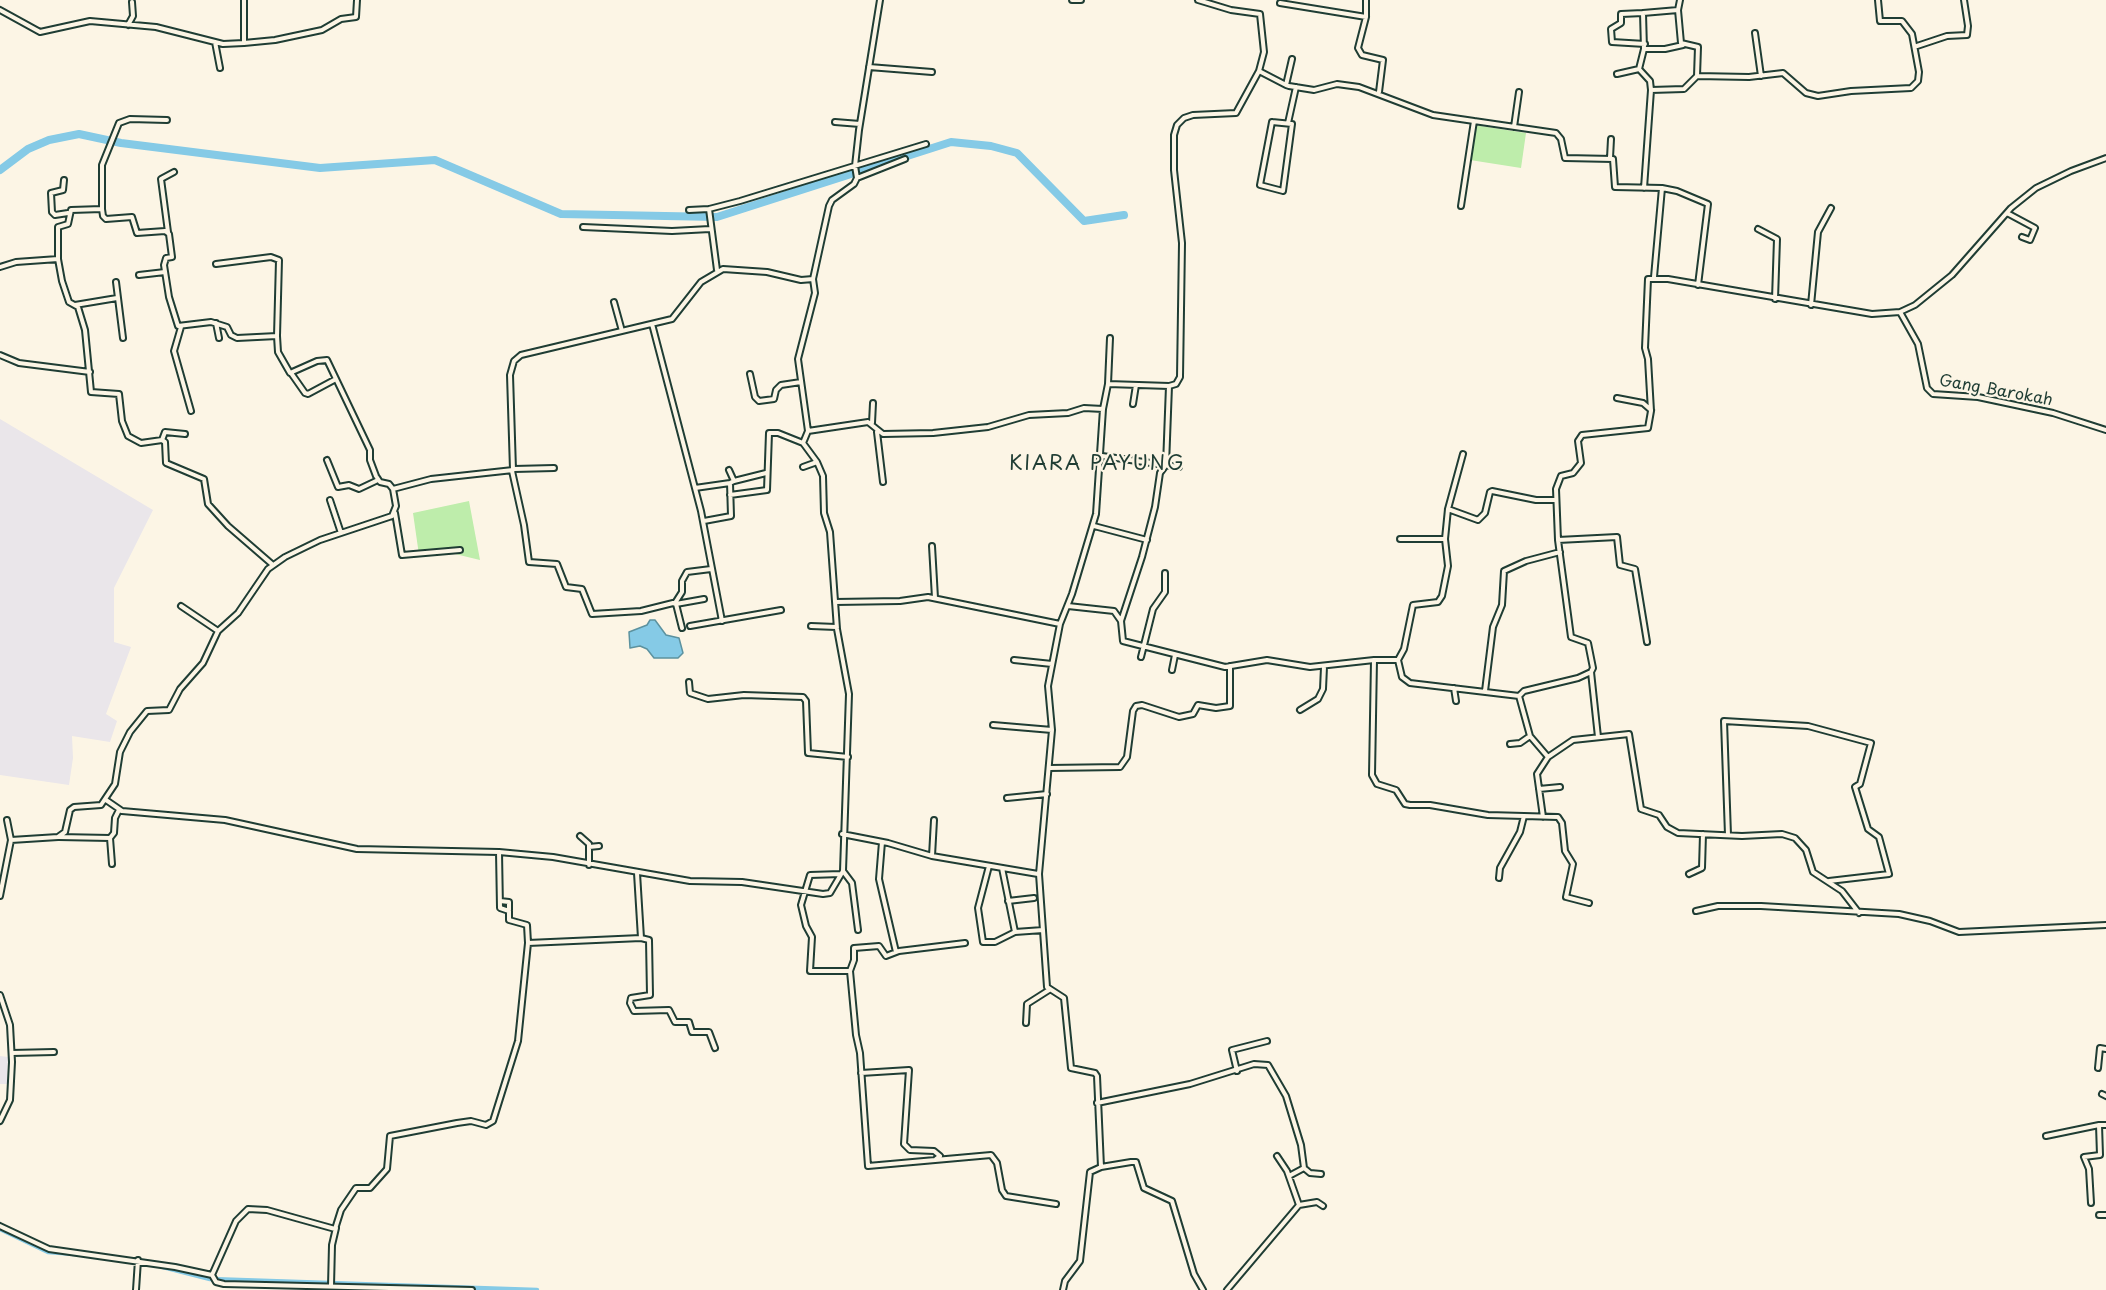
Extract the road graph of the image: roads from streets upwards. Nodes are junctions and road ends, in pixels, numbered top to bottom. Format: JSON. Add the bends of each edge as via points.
{"nodes":[{"id":1,"x":244,"y":0,"type":"edge"},
{"id":2,"x":357,"y":0,"type":"edge"},
{"id":3,"x":880,"y":0,"type":"edge"},
{"id":4,"x":1072,"y":0,"type":"edge"},
{"id":5,"x":1081,"y":0,"type":"edge"},
{"id":6,"x":1198,"y":0,"type":"edge"},
{"id":7,"x":1366,"y":0,"type":"edge"},
{"id":8,"x":1680,"y":0,"type":"edge"},
{"id":9,"x":1878,"y":0,"type":"edge"},
{"id":10,"x":1964,"y":0,"type":"edge"},
{"id":11,"x":132,"y":2,"type":"dead end"},
{"id":12,"x":1280,"y":3,"type":"dead end"},
{"id":13,"x":0,"y":10,"type":"edge"},
{"id":14,"x":1678,"y":10,"type":"junction"},
{"id":15,"x":1643,"y":13,"type":"junction"},
{"id":16,"x":1366,"y":17,"type":"junction"},
{"id":17,"x":128,"y":25,"type":"junction"},
{"id":18,"x":1755,"y":33,"type":"dead end"},
{"id":19,"x":215,"y":42,"type":"junction"},
{"id":20,"x":244,"y":43,"type":"junction"},
{"id":21,"x":1683,"y":45,"type":"junction"},
{"id":22,"x":1917,"y":46,"type":"junction"},
{"id":23,"x":1644,"y":47,"type":"junction"},
{"id":24,"x":1292,"y":58,"type":"dead end"},
{"id":25,"x":869,"y":67,"type":"junction"},
{"id":26,"x":220,"y":68,"type":"dead end"},
{"id":27,"x":1639,"y":69,"type":"junction"},
{"id":28,"x":1259,"y":71,"type":"junction"},
{"id":29,"x":932,"y":72,"type":"dead end"},
{"id":30,"x":1617,"y":74,"type":"dead end"},
{"id":31,"x":1697,"y":76,"type":"junction"},
{"id":32,"x":1761,"y":76,"type":"junction"},
{"id":33,"x":1286,"y":85,"type":"junction"},
{"id":34,"x":1296,"y":87,"type":"junction"},
{"id":35,"x":1651,"y":90,"type":"junction"},
{"id":36,"x":1378,"y":92,"type":"junction"},
{"id":37,"x":1518,"y":92,"type":"dead end"},
{"id":38,"x":167,"y":120,"type":"dead end"},
{"id":39,"x":1474,"y":121,"type":"junction"},
{"id":40,"x":835,"y":122,"type":"dead end"},
{"id":41,"x":1287,"y":123,"type":"junction"},
{"id":42,"x":860,"y":124,"type":"junction"},
{"id":43,"x":1514,"y":127,"type":"junction"},
{"id":44,"x":1611,"y":139,"type":"dead end"},
{"id":45,"x":926,"y":144,"type":"dead end"},
{"id":46,"x":1610,"y":158,"type":"junction"},
{"id":47,"x":2106,"y":158,"type":"edge"},
{"id":48,"x":906,"y":159,"type":"dead end"},
{"id":49,"x":855,"y":167,"type":"junction"},
{"id":50,"x":174,"y":172,"type":"dead end"},
{"id":51,"x":857,"y":177,"type":"junction"},
{"id":52,"x":64,"y":180,"type":"dead end"},
{"id":53,"x":1662,"y":188,"type":"junction"},
{"id":54,"x":1644,"y":189,"type":"junction"},
{"id":55,"x":1708,"y":204,"type":"junction"},
{"id":56,"x":1461,"y":206,"type":"dead end"},
{"id":57,"x":1716,"y":207,"type":"dead end"},
{"id":58,"x":1831,"y":208,"type":"dead end"},
{"id":59,"x":102,"y":209,"type":"junction"},
{"id":60,"x":689,"y":210,"type":"dead end"},
{"id":61,"x":709,"y":210,"type":"junction"},
{"id":62,"x":68,"y":213,"type":"junction"},
{"id":63,"x":2007,"y":213,"type":"junction"},
{"id":64,"x":583,"y":227,"type":"dead end"},
{"id":65,"x":711,"y":229,"type":"junction"},
{"id":66,"x":1758,"y":229,"type":"dead end"},
{"id":67,"x":168,"y":232,"type":"junction"},
{"id":68,"x":2022,"y":237,"type":"dead end"},
{"id":69,"x":58,"y":259,"type":"junction"},
{"id":70,"x":216,"y":264,"type":"dead end"},
{"id":71,"x":0,"y":267,"type":"edge"},
{"id":72,"x":717,"y":270,"type":"junction"},
{"id":73,"x":165,"y":272,"type":"junction"},
{"id":74,"x":139,"y":274,"type":"dead end"},
{"id":75,"x":1654,"y":277,"type":"junction"},
{"id":76,"x":813,"y":279,"type":"junction"},
{"id":77,"x":116,"y":282,"type":"dead end"},
{"id":78,"x":1698,"y":285,"type":"junction"},
{"id":79,"x":117,"y":298,"type":"junction"},
{"id":80,"x":1775,"y":299,"type":"junction"},
{"id":81,"x":614,"y":302,"type":"dead end"},
{"id":82,"x":75,"y":305,"type":"junction"},
{"id":83,"x":1811,"y":305,"type":"junction"},
{"id":84,"x":1900,"y":312,"type":"junction"},
{"id":85,"x":216,"y":323,"type":"junction"},
{"id":86,"x":652,"y":324,"type":"junction"},
{"id":87,"x":181,"y":327,"type":"junction"},
{"id":88,"x":622,"y":331,"type":"junction"},
{"id":89,"x":277,"y":336,"type":"junction"},
{"id":90,"x":123,"y":338,"type":"dead end"},
{"id":91,"x":219,"y":338,"type":"dead end"},
{"id":92,"x":1110,"y":338,"type":"dead end"},
{"id":93,"x":0,"y":355,"type":"edge"},
{"id":94,"x":90,"y":372,"type":"junction"},
{"id":95,"x":290,"y":373,"type":"junction"},
{"id":96,"x":750,"y":374,"type":"dead end"},
{"id":97,"x":336,"y":379,"type":"junction"},
{"id":98,"x":801,"y":382,"type":"junction"},
{"id":99,"x":1108,"y":384,"type":"junction"},
{"id":100,"x":1136,"y":385,"type":"junction"},
{"id":101,"x":1169,"y":386,"type":"junction"},
{"id":102,"x":1617,"y":398,"type":"dead end"},
{"id":103,"x":873,"y":403,"type":"dead end"},
{"id":104,"x":1133,"y":404,"type":"dead end"},
{"id":105,"x":1103,"y":409,"type":"junction"},
{"id":106,"x":191,"y":411,"type":"dead end"},
{"id":107,"x":1651,"y":411,"type":"junction"},
{"id":108,"x":872,"y":423,"type":"junction"},
{"id":109,"x":808,"y":430,"type":"junction"},
{"id":110,"x":2106,"y":430,"type":"edge"},
{"id":111,"x":877,"y":431,"type":"junction"},
{"id":112,"x":185,"y":434,"type":"dead end"},
{"id":113,"x":162,"y":440,"type":"junction"},
{"id":114,"x":803,"y":443,"type":"junction"},
{"id":115,"x":1464,"y":454,"type":"dead end"},
{"id":116,"x":1102,"y":456,"type":"junction"},
{"id":117,"x":327,"y":460,"type":"dead end"},
{"id":118,"x":817,"y":462,"type":"junction"},
{"id":119,"x":1166,"y":465,"type":"junction"},
{"id":120,"x":803,"y":467,"type":"dead end"},
{"id":121,"x":1179,"y":467,"type":"dead end"},
{"id":122,"x":554,"y":468,"type":"dead end"},
{"id":123,"x":513,"y":470,"type":"junction"},
{"id":124,"x":729,"y":470,"type":"dead end"},
{"id":125,"x":766,"y":474,"type":"junction"},
{"id":126,"x":378,"y":480,"type":"junction"},
{"id":127,"x":732,"y":482,"type":"junction"},
{"id":128,"x":884,"y":482,"type":"dead end"},
{"id":129,"x":695,"y":488,"type":"junction"},
{"id":130,"x":393,"y":489,"type":"junction"},
{"id":131,"x":730,"y":495,"type":"junction"},
{"id":132,"x":330,"y":500,"type":"dead end"},
{"id":133,"x":1556,"y":500,"type":"junction"},
{"id":134,"x":1448,"y":509,"type":"junction"},
{"id":135,"x":395,"y":513,"type":"junction"},
{"id":136,"x":704,"y":521,"type":"junction"},
{"id":137,"x":1094,"y":526,"type":"junction"},
{"id":138,"x":341,"y":533,"type":"junction"},
{"id":139,"x":1400,"y":539,"type":"dead end"},
{"id":140,"x":1445,"y":539,"type":"junction"},
{"id":141,"x":1147,"y":540,"type":"junction"},
{"id":142,"x":1558,"y":540,"type":"junction"},
{"id":143,"x":932,"y":546,"type":"dead end"},
{"id":144,"x":460,"y":550,"type":"dead end"},
{"id":145,"x":1560,"y":552,"type":"junction"},
{"id":146,"x":273,"y":565,"type":"junction"},
{"id":147,"x":711,"y":569,"type":"junction"},
{"id":148,"x":1165,"y":573,"type":"dead end"},
{"id":149,"x":935,"y":598,"type":"junction"},
{"id":150,"x":704,"y":599,"type":"dead end"},
{"id":151,"x":835,"y":602,"type":"junction"},
{"id":152,"x":675,"y":604,"type":"junction"},
{"id":153,"x":181,"y":606,"type":"dead end"},
{"id":154,"x":1068,"y":606,"type":"junction"},
{"id":155,"x":782,"y":610,"type":"dead end"},
{"id":156,"x":722,"y":621,"type":"junction"},
{"id":157,"x":1121,"y":621,"type":"junction"},
{"id":158,"x":1060,"y":624,"type":"junction"},
{"id":159,"x":690,"y":626,"type":"dead end"},
{"id":160,"x":811,"y":626,"type":"dead end"},
{"id":161,"x":837,"y":627,"type":"junction"},
{"id":162,"x":682,"y":628,"type":"dead end"},
{"id":163,"x":218,"y":631,"type":"junction"},
{"id":164,"x":1647,"y":642,"type":"dead end"},
{"id":165,"x":1144,"y":647,"type":"junction"},
{"id":166,"x":1175,"y":655,"type":"junction"},
{"id":167,"x":1141,"y":657,"type":"dead end"},
{"id":168,"x":1014,"y":660,"type":"dead end"},
{"id":169,"x":1376,"y":660,"type":"junction"},
{"id":170,"x":1398,"y":660,"type":"junction"},
{"id":171,"x":1052,"y":664,"type":"junction"},
{"id":172,"x":1230,"y":666,"type":"junction"},
{"id":173,"x":1324,"y":667,"type":"junction"},
{"id":174,"x":1172,"y":670,"type":"dead end"},
{"id":175,"x":1591,"y":672,"type":"junction"},
{"id":176,"x":689,"y":682,"type":"dead end"},
{"id":177,"x":1454,"y":688,"type":"junction"},
{"id":178,"x":1485,"y":691,"type":"junction"},
{"id":179,"x":1519,"y":696,"type":"junction"},
{"id":180,"x":1455,"y":701,"type":"dead end"},
{"id":181,"x":1300,"y":710,"type":"dead end"},
{"id":182,"x":993,"y":725,"type":"dead end"},
{"id":183,"x":1052,"y":730,"type":"junction"},
{"id":184,"x":1530,"y":736,"type":"junction"},
{"id":185,"x":1598,"y":737,"type":"junction"},
{"id":186,"x":1510,"y":744,"type":"dead end"},
{"id":187,"x":849,"y":757,"type":"junction"},
{"id":188,"x":1548,"y":757,"type":"junction"},
{"id":189,"x":1049,"y":768,"type":"junction"},
{"id":190,"x":1560,"y":787,"type":"dead end"},
{"id":191,"x":1539,"y":789,"type":"junction"},
{"id":192,"x":1047,"y":794,"type":"junction"},
{"id":193,"x":1007,"y":798,"type":"dead end"},
{"id":194,"x":105,"y":800,"type":"junction"},
{"id":195,"x":119,"y":810,"type":"junction"},
{"id":196,"x":1524,"y":816,"type":"junction"},
{"id":197,"x":1543,"y":817,"type":"junction"},
{"id":198,"x":7,"y":820,"type":"dead end"},
{"id":199,"x":934,"y":820,"type":"dead end"},
{"id":200,"x":842,"y":834,"type":"junction"},
{"id":201,"x":1703,"y":834,"type":"junction"},
{"id":202,"x":580,"y":836,"type":"dead end"},
{"id":203,"x":1728,"y":836,"type":"junction"},
{"id":204,"x":58,"y":837,"type":"junction"},
{"id":205,"x":110,"y":838,"type":"junction"},
{"id":206,"x":11,"y":840,"type":"junction"},
{"id":207,"x":882,"y":842,"type":"junction"},
{"id":208,"x":599,"y":846,"type":"dead end"},
{"id":209,"x":590,"y":847,"type":"junction"},
{"id":210,"x":499,"y":852,"type":"junction"},
{"id":211,"x":932,"y":856,"type":"junction"},
{"id":212,"x":111,"y":864,"type":"dead end"},
{"id":213,"x":589,"y":865,"type":"junction"},
{"id":214,"x":989,"y":866,"type":"junction"},
{"id":215,"x":1002,"y":868,"type":"junction"},
{"id":216,"x":637,"y":873,"type":"junction"},
{"id":217,"x":842,"y":873,"type":"junction"},
{"id":218,"x":1038,"y":874,"type":"junction"},
{"id":219,"x":1689,"y":874,"type":"dead end"},
{"id":220,"x":1499,"y":878,"type":"dead end"},
{"id":221,"x":1829,"y":881,"type":"junction"},
{"id":222,"x":805,"y":891,"type":"junction"},
{"id":223,"x":0,"y":896,"type":"edge"},
{"id":224,"x":1037,"y":898,"type":"junction"},
{"id":225,"x":500,"y":901,"type":"junction"},
{"id":226,"x":1008,"y":901,"type":"junction"},
{"id":227,"x":1589,"y":903,"type":"dead end"},
{"id":228,"x":509,"y":910,"type":"junction"},
{"id":229,"x":1696,"y":911,"type":"dead end"},
{"id":230,"x":1859,"y":913,"type":"junction"},
{"id":231,"x":2106,"y":925,"type":"edge"},
{"id":232,"x":858,"y":930,"type":"dead end"},
{"id":233,"x":1043,"y":930,"type":"junction"},
{"id":234,"x":1015,"y":932,"type":"junction"},
{"id":235,"x":641,"y":938,"type":"junction"},
{"id":236,"x":964,"y":943,"type":"dead end"},
{"id":237,"x":528,"y":944,"type":"junction"},
{"id":238,"x":896,"y":952,"type":"junction"},
{"id":239,"x":850,"y":970,"type":"junction"},
{"id":240,"x":1049,"y":990,"type":"junction"},
{"id":241,"x":0,"y":995,"type":"edge"},
{"id":242,"x":1026,"y":1023,"type":"dead end"},
{"id":243,"x":1267,"y":1041,"type":"dead end"},
{"id":244,"x":715,"y":1048,"type":"dead end"},
{"id":245,"x":2106,"y":1049,"type":"edge"},
{"id":246,"x":54,"y":1052,"type":"dead end"},
{"id":247,"x":12,"y":1053,"type":"junction"},
{"id":248,"x":2098,"y":1068,"type":"dead end"},
{"id":249,"x":1237,"y":1071,"type":"junction"},
{"id":250,"x":861,"y":1073,"type":"junction"},
{"id":251,"x":1097,"y":1103,"type":"junction"},
{"id":252,"x":0,"y":1121,"type":"edge"},
{"id":253,"x":2099,"y":1125,"type":"junction"},
{"id":254,"x":2106,"y":1125,"type":"edge"},
{"id":255,"x":2046,"y":1136,"type":"dead end"},
{"id":256,"x":1277,"y":1156,"type":"dead end"},
{"id":257,"x":936,"y":1160,"type":"junction"},
{"id":258,"x":1101,"y":1167,"type":"junction"},
{"id":259,"x":1304,"y":1168,"type":"junction"},
{"id":260,"x":1321,"y":1174,"type":"dead end"},
{"id":261,"x":1289,"y":1176,"type":"junction"},
{"id":262,"x":2091,"y":1203,"type":"dead end"},
{"id":263,"x":1056,"y":1204,"type":"dead end"},
{"id":264,"x":1299,"y":1205,"type":"junction"},
{"id":265,"x":1323,"y":1206,"type":"dead end"},
{"id":266,"x":2099,"y":1215,"type":"dead end"},
{"id":267,"x":2106,"y":1215,"type":"edge"},
{"id":268,"x":0,"y":1226,"type":"edge"},
{"id":269,"x":336,"y":1228,"type":"junction"},
{"id":270,"x":138,"y":1262,"type":"junction"},
{"id":271,"x":215,"y":1278,"type":"junction"},
{"id":272,"x":331,"y":1283,"type":"junction"},
{"id":273,"x":408,"y":1288,"type":"edge"},
{"id":274,"x":136,"y":1290,"type":"edge"},
{"id":275,"x":472,"y":1290,"type":"edge"},
{"id":276,"x":1063,"y":1290,"type":"edge"},
{"id":277,"x":1203,"y":1290,"type":"edge"},
{"id":278,"x":1227,"y":1290,"type":"edge"}],
"edges":[{"from":1,"to":20,"type":"street"},
{"from":2,"to":20,"type":"street","via":[[356,16],[322,30]]},
{"from":3,"to":25,"type":"street"},
{"from":4,"to":5,"type":"street"},
{"from":6,"to":28,"type":"street","via":[[1260,14],[1264,42]]},
{"from":7,"to":16,"type":"street"},
{"from":8,"to":14,"type":"street"},
{"from":9,"to":22,"type":"street","via":[[1880,21],[1902,21]]},
{"from":10,"to":22,"type":"street","via":[[1967,35],[1947,36]]},
{"from":11,"to":17,"type":"street","via":[[133,16]]},
{"from":12,"to":16,"type":"street"},
{"from":13,"to":17,"type":"street","via":[[40,32],[90,21]]},
{"from":14,"to":15,"type":"street"},
{"from":14,"to":21,"type":"street"},
{"from":15,"to":23,"type":"street"},
{"from":15,"to":23,"type":"street","via":[[1622,15],[1621,23],[1611,29],[1612,42]]},
{"from":16,"to":36,"type":"street","via":[[1359,52],[1383,60]]},
{"from":17,"to":19,"type":"street","via":[[156,27]]},
{"from":18,"to":32,"type":"street"},
{"from":19,"to":20,"type":"street"},
{"from":19,"to":26,"type":"street"},
{"from":21,"to":23,"type":"street","via":[[1668,49]]},
{"from":21,"to":31,"type":"street","via":[[1698,47]]},
{"from":22,"to":32,"type":"street","via":[[1918,81],[1911,88],[1851,90],[1818,96],[1806,93],[1783,72]]},
{"from":23,"to":27,"type":"street"},
{"from":24,"to":33,"type":"street"},
{"from":25,"to":29,"type":"street"},
{"from":25,"to":42,"type":"street"},
{"from":27,"to":30,"type":"street"},
{"from":27,"to":35,"type":"street","via":[[1650,81]]},
{"from":28,"to":33,"type":"street"},
{"from":28,"to":101,"type":"street","via":[[1236,113],[1184,118],[1174,135],[1182,243],[1180,377]]},
{"from":31,"to":32,"type":"street"},
{"from":31,"to":35,"type":"street","via":[[1684,89]]},
{"from":33,"to":34,"type":"street"},
{"from":34,"to":36,"type":"street","via":[[1314,90],[1336,84]]},
{"from":34,"to":41,"type":"street"},
{"from":35,"to":54,"type":"street"},
{"from":36,"to":39,"type":"street","via":[[1433,115]]},
{"from":37,"to":43,"type":"street"},
{"from":38,"to":59,"type":"street","via":[[123,120],[102,165]]},
{"from":39,"to":43,"type":"street"},
{"from":39,"to":56,"type":"street"},
{"from":40,"to":42,"type":"street"},
{"from":41,"to":41,"type":"street","via":[[1292,123],[1283,191],[1260,185],[1272,122]]},
{"from":42,"to":49,"type":"street"},
{"from":43,"to":46,"type":"street","via":[[1556,133],[1565,158]]},
{"from":44,"to":46,"type":"street"},
{"from":45,"to":49,"type":"street"},
{"from":46,"to":54,"type":"street","via":[[1614,160],[1615,187]]},
{"from":47,"to":63,"type":"street","via":[[2036,188]]},
{"from":48,"to":51,"type":"street"},
{"from":49,"to":51,"type":"street"},
{"from":49,"to":61,"type":"street"},
{"from":50,"to":67,"type":"street","via":[[162,179]]},
{"from":51,"to":76,"type":"street","via":[[829,206]]},
{"from":52,"to":62,"type":"street","via":[[63,190],[51,193],[52,212]]},
{"from":53,"to":54,"type":"street"},
{"from":53,"to":55,"type":"street"},
{"from":53,"to":75,"type":"street"},
{"from":55,"to":57,"type":"street"},
{"from":55,"to":78,"type":"street"},
{"from":58,"to":83,"type":"street","via":[[1818,232]]},
{"from":59,"to":62,"type":"street"},
{"from":59,"to":67,"type":"street","via":[[106,219],[132,218],[137,233]]},
{"from":60,"to":61,"type":"street"},
{"from":61,"to":65,"type":"street"},
{"from":62,"to":69,"type":"street","via":[[68,224],[58,227]]},
{"from":63,"to":68,"type":"street","via":[[2035,228],[2030,240]]},
{"from":63,"to":84,"type":"street","via":[[1952,275]]},
{"from":64,"to":65,"type":"street"},
{"from":65,"to":72,"type":"street"},
{"from":66,"to":80,"type":"street","via":[[1777,239]]},
{"from":67,"to":73,"type":"street","via":[[172,257],[165,261]]},
{"from":69,"to":71,"type":"street"},
{"from":69,"to":82,"type":"street","via":[[68,300]]},
{"from":70,"to":89,"type":"street","via":[[261,258],[279,260]]},
{"from":72,"to":76,"type":"street","via":[[736,268]]},
{"from":72,"to":86,"type":"street","via":[[694,290],[675,318]]},
{"from":73,"to":74,"type":"street"},
{"from":73,"to":87,"type":"street","via":[[176,324]]},
{"from":75,"to":78,"type":"street"},
{"from":75,"to":107,"type":"street","via":[[1648,280],[1645,348]]},
{"from":76,"to":98,"type":"street","via":[[815,293],[798,359]]},
{"from":77,"to":79,"type":"street"},
{"from":78,"to":80,"type":"street"},
{"from":79,"to":82,"type":"street"},
{"from":79,"to":90,"type":"street"},
{"from":80,"to":83,"type":"street"},
{"from":81,"to":88,"type":"street"},
{"from":82,"to":94,"type":"street","via":[[85,330]]},
{"from":83,"to":84,"type":"street","via":[[1877,314]]},
{"from":84,"to":110,"type":"street","name":"Gang Barokah","via":[[1918,344],[1927,388],[1933,394],[1978,397],[2053,413]]},
{"from":85,"to":87,"type":"street"},
{"from":85,"to":89,"type":"street","via":[[227,327],[234,338]]},
{"from":85,"to":91,"type":"street"},
{"from":86,"to":88,"type":"street"},
{"from":86,"to":129,"type":"street"},
{"from":87,"to":106,"type":"street","via":[[174,351]]},
{"from":88,"to":123,"type":"street","via":[[553,345],[521,355],[514,362],[510,380]]},
{"from":89,"to":95,"type":"street","via":[[278,352]]},
{"from":92,"to":99,"type":"street"},
{"from":93,"to":94,"type":"street","via":[[19,363]]},
{"from":94,"to":113,"type":"street","via":[[92,393],[118,394],[128,436],[141,443]]},
{"from":95,"to":97,"type":"street","via":[[308,394]]},
{"from":95,"to":97,"type":"street","via":[[325,359]]},
{"from":96,"to":98,"type":"street","via":[[759,402],[774,399],[781,386]]},
{"from":97,"to":126,"type":"street","via":[[370,450],[370,464]]},
{"from":98,"to":109,"type":"street"},
{"from":99,"to":100,"type":"street"},
{"from":99,"to":105,"type":"street"},
{"from":100,"to":101,"type":"street"},
{"from":100,"to":104,"type":"street"},
{"from":101,"to":119,"type":"street"},
{"from":102,"to":107,"type":"street","via":[[1643,403]]},
{"from":103,"to":108,"type":"street"},
{"from":105,"to":111,"type":"street","via":[[1029,415],[953,432]]},
{"from":105,"to":116,"type":"street"},
{"from":107,"to":133,"type":"street","via":[[1647,429],[1582,435],[1578,441],[1581,463],[1573,473],[1562,476]]},
{"from":108,"to":109,"type":"street"},
{"from":108,"to":111,"type":"street"},
{"from":109,"to":114,"type":"street"},
{"from":111,"to":128,"type":"street"},
{"from":112,"to":113,"type":"street","via":[[165,432]]},
{"from":113,"to":146,"type":"street","via":[[167,464],[204,479],[208,504]]},
{"from":114,"to":118,"type":"street"},
{"from":114,"to":125,"type":"street","via":[[770,433]]},
{"from":115,"to":134,"type":"street"},
{"from":116,"to":119,"type":"street"},
{"from":116,"to":137,"type":"street"},
{"from":117,"to":126,"type":"street","via":[[338,488],[349,484],[359,489]]},
{"from":118,"to":120,"type":"street"},
{"from":118,"to":151,"type":"street","via":[[824,483]]},
{"from":119,"to":121,"type":"street"},
{"from":119,"to":141,"type":"street","via":[[1160,473]]},
{"from":122,"to":123,"type":"street"},
{"from":123,"to":130,"type":"street","via":[[431,479]]},
{"from":123,"to":152,"type":"street","via":[[529,562],[557,564],[564,585],[582,589],[592,614]]},
{"from":124,"to":127,"type":"street"},
{"from":125,"to":127,"type":"street"},
{"from":125,"to":131,"type":"street","via":[[767,490]]},
{"from":126,"to":130,"type":"street"},
{"from":127,"to":129,"type":"street"},
{"from":127,"to":131,"type":"street"},
{"from":129,"to":136,"type":"street"},
{"from":130,"to":135,"type":"street"},
{"from":131,"to":136,"type":"street","via":[[730,517]]},
{"from":132,"to":138,"type":"street"},
{"from":133,"to":134,"type":"street","via":[[1492,491],[1485,513],[1478,520]]},
{"from":133,"to":142,"type":"street"},
{"from":134,"to":140,"type":"street"},
{"from":135,"to":138,"type":"street"},
{"from":135,"to":144,"type":"street","via":[[402,555]]},
{"from":136,"to":147,"type":"street"},
{"from":137,"to":141,"type":"street"},
{"from":137,"to":154,"type":"street"},
{"from":138,"to":146,"type":"street"},
{"from":139,"to":140,"type":"street"},
{"from":140,"to":170,"type":"street","via":[[1448,566],[1442,596],[1438,602],[1413,605]]},
{"from":141,"to":157,"type":"street"},
{"from":142,"to":145,"type":"street"},
{"from":142,"to":164,"type":"street","via":[[1617,537],[1620,565],[1635,569]]},
{"from":143,"to":149,"type":"street"},
{"from":145,"to":175,"type":"street","via":[[1570,637],[1588,643]]},
{"from":145,"to":178,"type":"street","via":[[1504,571],[1503,605],[1493,627]]},
{"from":146,"to":163,"type":"street","via":[[238,613]]},
{"from":147,"to":152,"type":"street","via":[[687,572]]},
{"from":147,"to":156,"type":"street"},
{"from":148,"to":165,"type":"street","via":[[1165,592],[1153,609]]},
{"from":149,"to":151,"type":"street"},
{"from":149,"to":158,"type":"street"},
{"from":150,"to":152,"type":"street"},
{"from":151,"to":161,"type":"street"},
{"from":152,"to":162,"type":"street"},
{"from":153,"to":163,"type":"street"},
{"from":154,"to":157,"type":"street","via":[[1114,611]]},
{"from":154,"to":158,"type":"street"},
{"from":155,"to":156,"type":"street"},
{"from":156,"to":159,"type":"street"},
{"from":157,"to":165,"type":"street","via":[[1123,641]]},
{"from":158,"to":171,"type":"street"},
{"from":160,"to":161,"type":"street"},
{"from":161,"to":187,"type":"street","via":[[849,694]]},
{"from":163,"to":194,"type":"street","via":[[202,663],[180,689],[169,710],[147,711],[130,732],[120,752],[115,784]]},
{"from":165,"to":166,"type":"street"},
{"from":165,"to":167,"type":"street"},
{"from":166,"to":172,"type":"street","via":[[1214,666]]},
{"from":166,"to":174,"type":"street"},
{"from":168,"to":171,"type":"street"},
{"from":169,"to":170,"type":"street"},
{"from":169,"to":173,"type":"street"},
{"from":169,"to":196,"type":"street","via":[[1372,775],[1377,784],[1396,790],[1410,806]]},
{"from":170,"to":177,"type":"street","via":[[1402,677],[1410,683]]},
{"from":171,"to":183,"type":"street","via":[[1048,686]]},
{"from":172,"to":173,"type":"street","via":[[1266,660]]},
{"from":172,"to":189,"type":"street","via":[[1230,706],[1198,705],[1193,714],[1179,717],[1136,706],[1127,757],[1120,767]]},
{"from":173,"to":181,"type":"street","via":[[1323,689],[1318,699]]},
{"from":175,"to":179,"type":"street","via":[[1524,691]]},
{"from":175,"to":185,"type":"street"},
{"from":176,"to":187,"type":"street","via":[[690,693],[708,699],[744,695],[803,697],[808,753]]},
{"from":177,"to":178,"type":"street"},
{"from":177,"to":180,"type":"street"},
{"from":178,"to":179,"type":"street"},
{"from":179,"to":184,"type":"street"},
{"from":182,"to":183,"type":"street"},
{"from":183,"to":189,"type":"street"},
{"from":184,"to":186,"type":"street"},
{"from":184,"to":188,"type":"street"},
{"from":185,"to":188,"type":"street","via":[[1573,740]]},
{"from":185,"to":201,"type":"street","via":[[1630,735],[1641,809],[1659,815],[1672,831]]},
{"from":187,"to":200,"type":"street","via":[[844,766]]},
{"from":188,"to":191,"type":"street","via":[[1537,774]]},
{"from":189,"to":192,"type":"street"},
{"from":190,"to":191,"type":"street"},
{"from":191,"to":197,"type":"street"},
{"from":192,"to":193,"type":"street"},
{"from":192,"to":218,"type":"street"},
{"from":194,"to":195,"type":"street"},
{"from":194,"to":204,"type":"street","via":[[97,806],[78,805],[70,810],[65,832]]},
{"from":195,"to":205,"type":"street"},
{"from":195,"to":210,"type":"street","via":[[225,819],[357,849]]},
{"from":196,"to":197,"type":"street"},
{"from":196,"to":220,"type":"street"},
{"from":197,"to":227,"type":"street","via":[[1561,820],[1564,851],[1573,864],[1566,897]]},
{"from":198,"to":206,"type":"street"},
{"from":199,"to":211,"type":"street"},
{"from":200,"to":207,"type":"street"},
{"from":200,"to":217,"type":"street"},
{"from":201,"to":203,"type":"street"},
{"from":201,"to":219,"type":"street","via":[[1702,868]]},
{"from":202,"to":209,"type":"street"},
{"from":203,"to":221,"type":"street","via":[[1782,834],[1795,838],[1806,850],[1813,872]]},
{"from":203,"to":221,"type":"street","via":[[1724,721],[1808,726],[1871,743],[1860,784],[1855,787],[1868,830],[1880,838],[1889,874]]},
{"from":204,"to":205,"type":"street"},
{"from":204,"to":206,"type":"street"},
{"from":205,"to":212,"type":"street"},
{"from":206,"to":223,"type":"street"},
{"from":207,"to":211,"type":"street"},
{"from":207,"to":238,"type":"street","via":[[879,879]]},
{"from":208,"to":209,"type":"street"},
{"from":209,"to":213,"type":"street"},
{"from":210,"to":213,"type":"street"},
{"from":210,"to":225,"type":"street"},
{"from":211,"to":214,"type":"street"},
{"from":213,"to":216,"type":"street"},
{"from":214,"to":215,"type":"street"},
{"from":214,"to":234,"type":"street","via":[[978,908],[983,942],[993,943]]},
{"from":215,"to":218,"type":"street"},
{"from":215,"to":226,"type":"street"},
{"from":216,"to":222,"type":"street"},
{"from":216,"to":235,"type":"street"},
{"from":217,"to":222,"type":"street","via":[[828,894]]},
{"from":217,"to":222,"type":"street","via":[[810,875]]},
{"from":217,"to":232,"type":"street","via":[[852,883]]},
{"from":218,"to":224,"type":"street"},
{"from":221,"to":230,"type":"street"},
{"from":222,"to":239,"type":"street","via":[[801,905],[812,937],[810,971]]},
{"from":224,"to":226,"type":"street"},
{"from":224,"to":233,"type":"street"},
{"from":225,"to":228,"type":"street","via":[[501,909]]},
{"from":225,"to":228,"type":"street","via":[[509,902]]},
{"from":226,"to":234,"type":"street"},
{"from":228,"to":237,"type":"street","via":[[509,920],[527,925]]},
{"from":229,"to":230,"type":"street","via":[[1739,906]]},
{"from":230,"to":231,"type":"street","via":[[1910,915],[1959,932]]},
{"from":233,"to":234,"type":"street"},
{"from":233,"to":240,"type":"street"},
{"from":235,"to":237,"type":"street"},
{"from":235,"to":244,"type":"street","via":[[649,940],[650,995],[631,998],[634,1011],[669,1010],[675,1022],[689,1022],[692,1032],[709,1032]]},
{"from":236,"to":238,"type":"street"},
{"from":237,"to":269,"type":"street","via":[[518,1041],[493,1121],[489,1125],[453,1123],[390,1136],[387,1169],[371,1188],[356,1188],[341,1210]]},
{"from":238,"to":239,"type":"street","via":[[884,956],[879,946],[855,947]]},
{"from":239,"to":250,"type":"street"},
{"from":240,"to":242,"type":"street","via":[[1027,1004]]},
{"from":240,"to":251,"type":"street","via":[[1063,996],[1071,1066],[1096,1074]]},
{"from":241,"to":247,"type":"street","via":[[10,1025]]},
{"from":243,"to":249,"type":"street","via":[[1232,1050]]},
{"from":245,"to":248,"type":"street","via":[[2100,1049]]},
{"from":246,"to":247,"type":"street"},
{"from":247,"to":252,"type":"street","via":[[10,1100]]},
{"from":249,"to":251,"type":"street"},
{"from":249,"to":259,"type":"street","via":[[1259,1063],[1273,1070],[1286,1096]]},
{"from":250,"to":257,"type":"street","via":[[868,1166]]},
{"from":250,"to":257,"type":"street","via":[[909,1070],[904,1144],[910,1150],[934,1150],[940,1156]]},
{"from":251,"to":258,"type":"street"},
{"from":253,"to":254,"type":"street"},
{"from":253,"to":255,"type":"street"},
{"from":253,"to":262,"type":"street","via":[[2100,1154],[2084,1157],[2090,1169]]},
{"from":256,"to":261,"type":"street"},
{"from":257,"to":263,"type":"street","via":[[991,1155],[1006,1196]]},
{"from":258,"to":276,"type":"street","via":[[1090,1172],[1080,1261]]},
{"from":258,"to":277,"type":"street","via":[[1136,1162],[1144,1188],[1172,1201],[1194,1274]]},
{"from":259,"to":260,"type":"street"},
{"from":259,"to":261,"type":"street"},
{"from":261,"to":264,"type":"street"},
{"from":264,"to":265,"type":"street","via":[[1317,1202]]},
{"from":264,"to":278,"type":"street"},
{"from":266,"to":267,"type":"street"},
{"from":268,"to":270,"type":"street","via":[[49,1249]]},
{"from":269,"to":271,"type":"street","via":[[252,1207],[236,1221]]},
{"from":269,"to":272,"type":"street"},
{"from":270,"to":271,"type":"street"},
{"from":270,"to":274,"type":"street"},
{"from":271,"to":272,"type":"street","via":[[224,1284]]},
{"from":272,"to":273,"type":"street"},
{"from":273,"to":275,"type":"street"}]}
